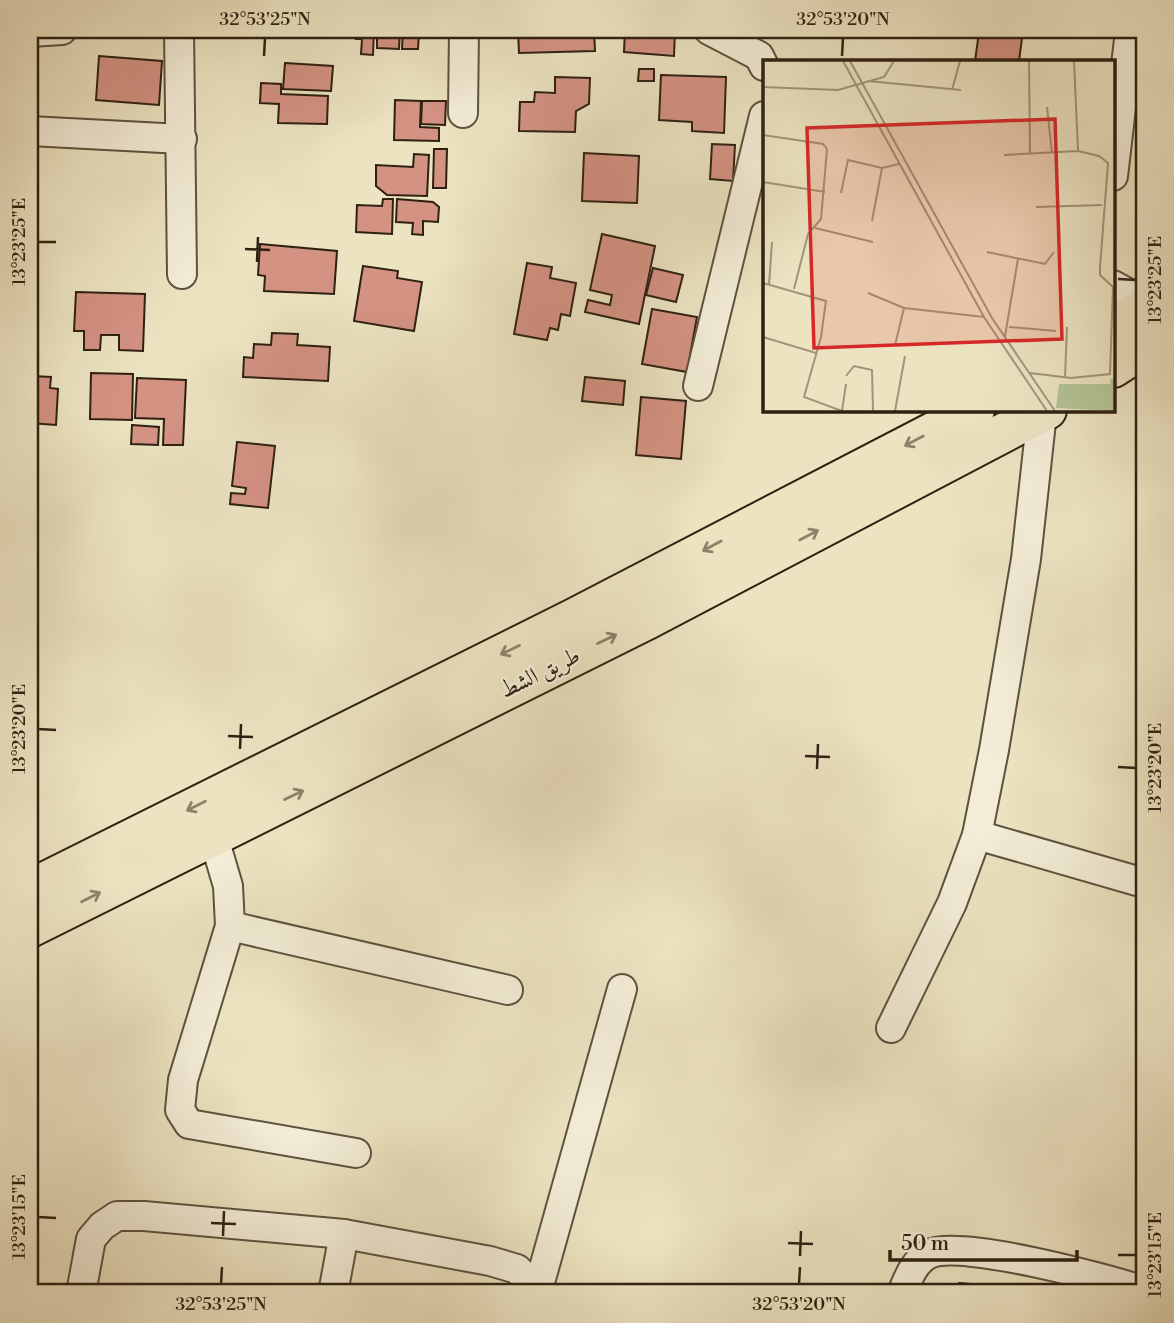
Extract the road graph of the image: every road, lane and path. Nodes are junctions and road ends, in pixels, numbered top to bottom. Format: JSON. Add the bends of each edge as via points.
{"nodes":[{"id":1,"x":62,"y":30,"type":"edge"},
{"id":2,"x":179,"y":30,"type":"edge"},
{"id":3,"x":464,"y":30,"type":"edge"},
{"id":4,"x":709,"y":30,"type":"edge"},
{"id":5,"x":1130,"y":31,"type":"edge"},
{"id":6,"x":30,"y":33,"type":"edge"},
{"id":7,"x":763,"y":63,"type":"edge"},
{"id":8,"x":463,"y":113,"type":"dead end"},
{"id":9,"x":30,"y":131,"type":"edge"},
{"id":10,"x":763,"y":132,"type":"edge"},
{"id":11,"x":182,"y":139,"type":"junction"},
{"id":12,"x":1114,"y":167,"type":"edge"},
{"id":13,"x":752,"y":223,"type":"edge"},
{"id":14,"x":182,"y":274,"type":"dead end"},
{"id":15,"x":1114,"y":286,"type":"edge"},
{"id":16,"x":1144,"y":304,"type":"edge"},
{"id":17,"x":1114,"y":327,"type":"edge"},
{"id":18,"x":1144,"y":348,"type":"edge"},
{"id":19,"x":1114,"y":367,"type":"edge"},
{"id":20,"x":698,"y":386,"type":"dead end"},
{"id":21,"x":973,"y":411,"type":"edge"},
{"id":22,"x":1045,"y":411,"type":"edge"},
{"id":23,"x":213,"y":835,"type":"junction"},
{"id":24,"x":977,"y":835,"type":"junction"},
{"id":25,"x":1144,"y":883,"type":"edge"},
{"id":26,"x":30,"y":889,"type":"edge"},
{"id":27,"x":229,"y":926,"type":"junction"},
{"id":28,"x":30,"y":928,"type":"edge"},
{"id":29,"x":622,"y":989,"type":"dead end"},
{"id":30,"x":508,"y":990,"type":"dead end"},
{"id":31,"x":891,"y":1028,"type":"dead end"},
{"id":32,"x":356,"y":1153,"type":"dead end"},
{"id":33,"x":344,"y":1234,"type":"junction"},
{"id":34,"x":1144,"y":1291,"type":"edge"},
{"id":35,"x":81,"y":1293,"type":"edge"},
{"id":36,"x":333,"y":1293,"type":"edge"},
{"id":37,"x":537,"y":1293,"type":"edge"},
{"id":38,"x":902,"y":1293,"type":"edge"}],
"edges":[{"from":1,"to":6,"type":"street"},
{"from":2,"to":11,"type":"street"},
{"from":3,"to":8,"type":"street"},
{"from":4,"to":7,"type":"street","via":[[759,56]]},
{"from":5,"to":12,"type":"street"},
{"from":9,"to":11,"type":"street"},
{"from":10,"to":13,"type":"street"},
{"from":11,"to":14,"type":"street"},
{"from":13,"to":20,"type":"street"},
{"from":15,"to":16,"type":"street"},
{"from":16,"to":17,"type":"highway"},
{"from":18,"to":19,"type":"highway"},
{"from":21,"to":26,"type":"highway","name":"طريق الشط","one_way":true,"via":[[574,618]]},
{"from":23,"to":22,"type":"highway","name":"طريق الشط","one_way":true,"via":[[647,620]]},
{"from":22,"to":24,"type":"street","via":[[1026,559]]},
{"from":23,"to":27,"type":"street","via":[[228,886]]},
{"from":28,"to":23,"type":"highway","name":"طريق الشط","one_way":true},
{"from":24,"to":25,"type":"street"},
{"from":24,"to":31,"type":"street","via":[[952,903]]},
{"from":27,"to":30,"type":"street"},
{"from":27,"to":32,"type":"street","via":[[183,1080],[180,1110],[189,1124]]},
{"from":29,"to":37,"type":"street"},
{"from":33,"to":35,"type":"street","via":[[117,1216],[91,1239]]},
{"from":33,"to":36,"type":"street"},
{"from":33,"to":37,"type":"street","via":[[508,1266],[517,1269]]},
{"from":34,"to":38,"type":"street","via":[[1017,1258],[961,1251],[929,1254],[917,1264]]}]}
